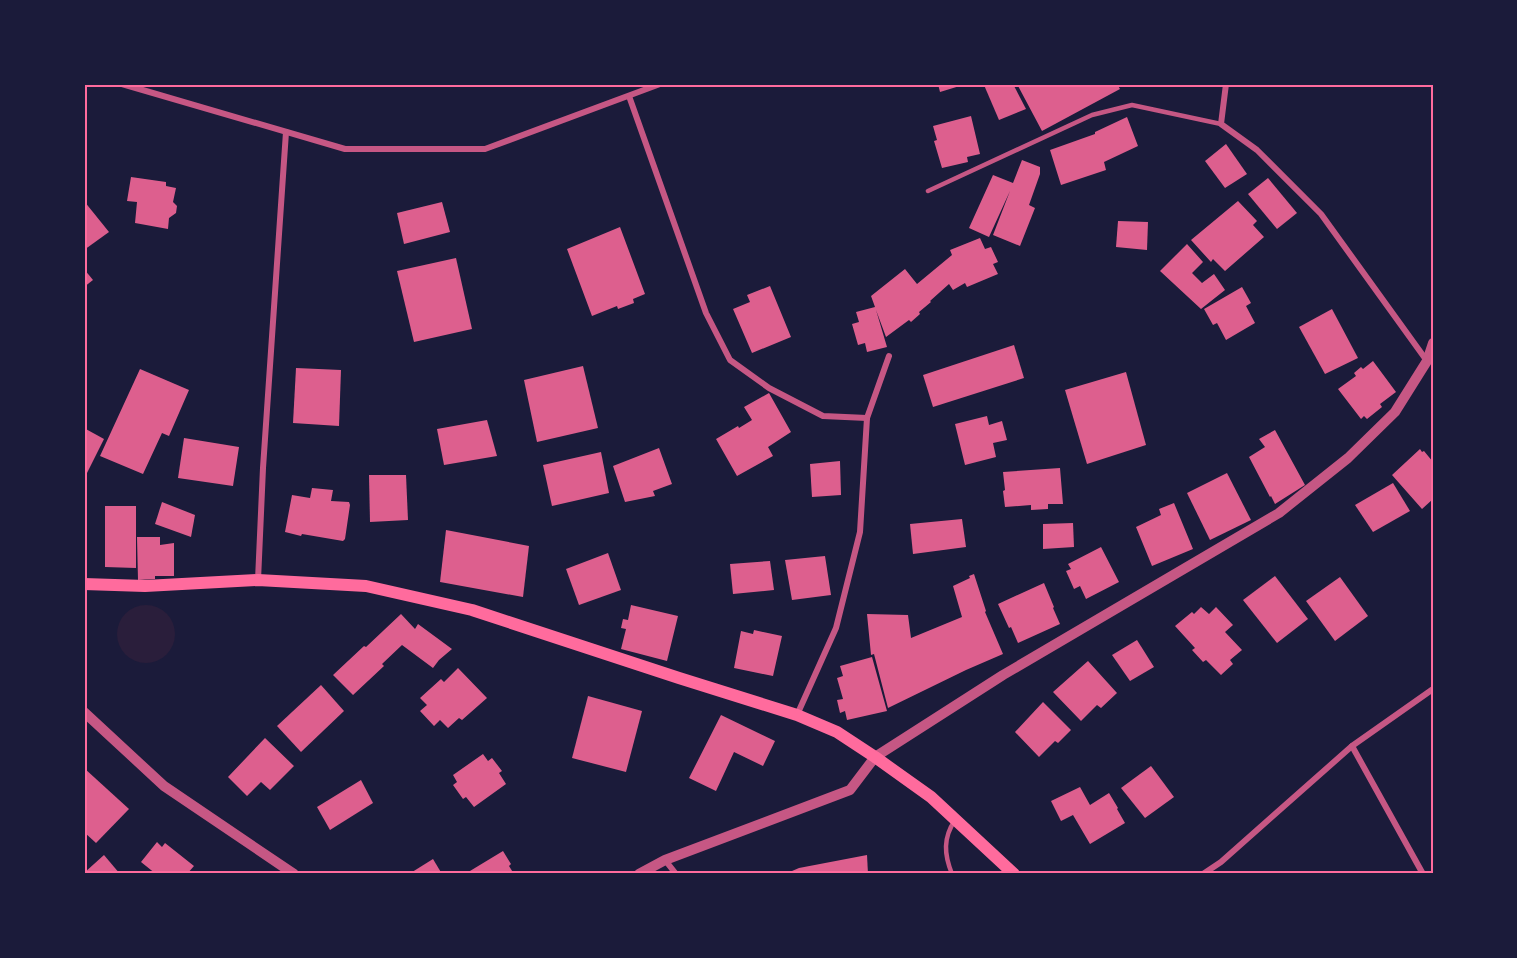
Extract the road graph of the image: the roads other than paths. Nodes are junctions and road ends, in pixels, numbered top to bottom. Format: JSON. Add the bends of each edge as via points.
{"nodes":[{"id":1,"x":122,"y":84,"type":"edge"},
{"id":2,"x":660,"y":84,"type":"edge"},
{"id":3,"x":1226,"y":84,"type":"edge"},
{"id":4,"x":629,"y":96,"type":"junction"},
{"id":5,"x":1221,"y":124,"type":"junction"},
{"id":6,"x":286,"y":132,"type":"junction"},
{"id":7,"x":928,"y":191,"type":"dead end"},
{"id":8,"x":1433,"y":343,"type":"edge"},
{"id":9,"x":889,"y":356,"type":"dead end"},
{"id":10,"x":1427,"y":361,"type":"junction"},
{"id":11,"x":867,"y":418,"type":"junction"},
{"id":12,"x":258,"y":580,"type":"junction"},
{"id":13,"x":84,"y":584,"type":"edge"},
{"id":14,"x":1433,"y":688,"type":"edge"},
{"id":15,"x":85,"y":714,"type":"edge"},
{"id":16,"x":797,"y":715,"type":"junction"},
{"id":17,"x":1352,"y":746,"type":"junction"},
{"id":18,"x":875,"y":757,"type":"junction"},
{"id":19,"x":955,"y":819,"type":"junction"},
{"id":20,"x":665,"y":860,"type":"junction"},
{"id":21,"x":294,"y":874,"type":"edge"},
{"id":22,"x":639,"y":874,"type":"edge"},
{"id":23,"x":676,"y":874,"type":"edge"},
{"id":24,"x":952,"y":874,"type":"edge"},
{"id":25,"x":1014,"y":874,"type":"edge"},
{"id":26,"x":1203,"y":874,"type":"edge"},
{"id":27,"x":1423,"y":874,"type":"edge"}],
"edges":[{"from":1,"to":6,"type":"street"},
{"from":2,"to":4,"type":"street"},
{"from":3,"to":5,"type":"street"},
{"from":4,"to":6,"type":"street","via":[[485,149],[345,149]]},
{"from":4,"to":11,"type":"street","via":[[706,313],[730,360],[769,388],[823,416]]},
{"from":5,"to":7,"type":"lane","via":[[1132,105],[1092,115]]},
{"from":5,"to":10,"type":"street","via":[[1257,150],[1321,214]]},
{"from":6,"to":12,"type":"street"},
{"from":8,"to":10,"type":"street"},
{"from":9,"to":11,"type":"street"},
{"from":10,"to":18,"type":"street","via":[[1395,412],[1348,458],[1279,513],[1003,675]]},
{"from":11,"to":16,"type":"street","via":[[860,532],[836,628]]},
{"from":12,"to":13,"type":"main road"},
{"from":12,"to":16,"type":"main road","via":[[366,586],[472,610]]},
{"from":14,"to":17,"type":"street"},
{"from":15,"to":21,"type":"street","via":[[164,786]]},
{"from":16,"to":18,"type":"main road","via":[[837,732]]},
{"from":17,"to":26,"type":"street"},
{"from":17,"to":27,"type":"street"},
{"from":18,"to":19,"type":"main road"},
{"from":18,"to":20,"type":"street","via":[[850,790]]},
{"from":19,"to":24,"type":"lane","via":[[946,839]]},
{"from":19,"to":25,"type":"main road"},
{"from":20,"to":22,"type":"street"},
{"from":20,"to":23,"type":"street"}]}
